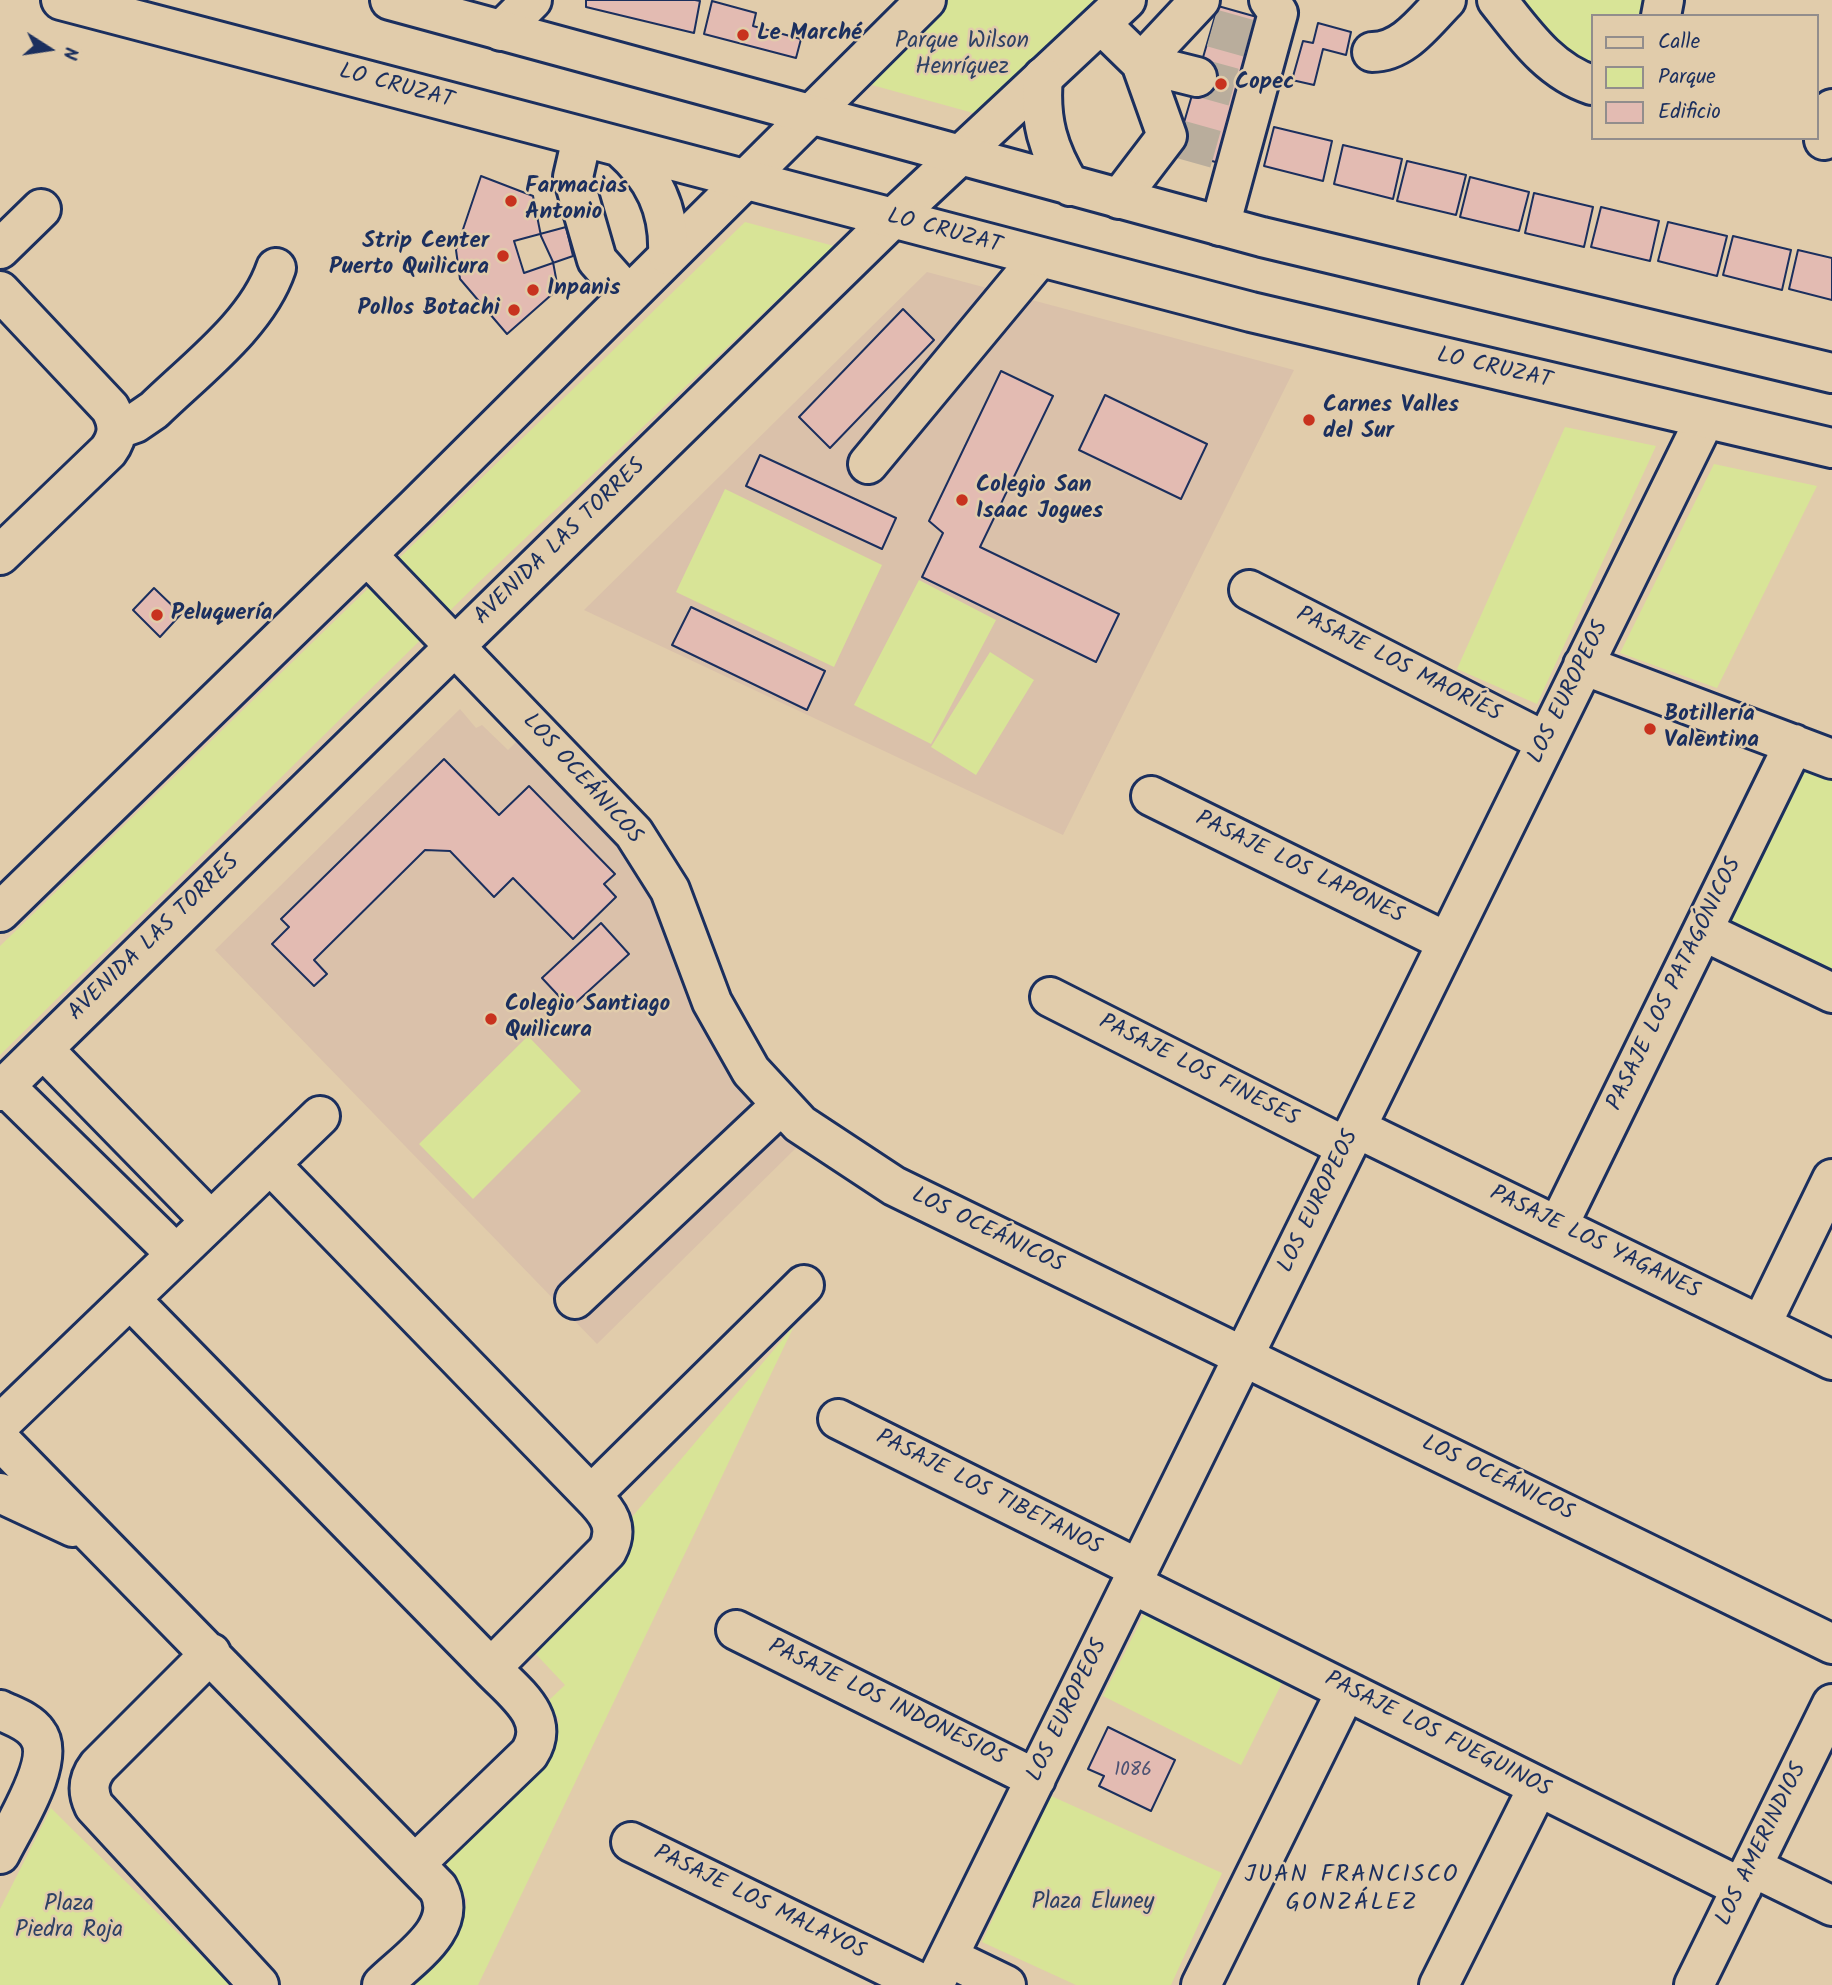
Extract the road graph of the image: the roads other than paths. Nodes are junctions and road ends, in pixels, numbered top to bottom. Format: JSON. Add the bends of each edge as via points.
{"nodes":[{"id":1,"x":61,"y":0,"type":"edge"},
{"id":2,"x":390,"y":0,"type":"edge"},
{"id":3,"x":532,"y":0,"type":"edge"},
{"id":4,"x":926,"y":0,"type":"edge"},
{"id":5,"x":1269,"y":0,"type":"edge"},
{"id":6,"x":1446,"y":0,"type":"edge"},
{"id":7,"x":1497,"y":0,"type":"edge"},
{"id":8,"x":1113,"y":12,"type":"edge"},
{"id":9,"x":1198,"y":16,"type":"edge"},
{"id":10,"x":501,"y":31,"type":"junction"},
{"id":11,"x":1373,"y":52,"type":"dead end"},
{"id":12,"x":1142,"y":63,"type":"junction"},
{"id":13,"x":1043,"y":77,"type":"junction"},
{"id":14,"x":1198,"y":78,"type":"tunnel mouth"},
{"id":15,"x":1590,"y":84,"type":"edge"},
{"id":16,"x":811,"y":113,"type":"junction"},
{"id":17,"x":582,"y":138,"type":"junction"},
{"id":18,"x":620,"y":147,"type":"junction"},
{"id":19,"x":961,"y":155,"type":"junction"},
{"id":20,"x":744,"y":180,"type":"junction"},
{"id":21,"x":1070,"y":186,"type":"junction"},
{"id":22,"x":1119,"y":199,"type":"junction"},
{"id":23,"x":41,"y":209,"type":"dead end"},
{"id":24,"x":892,"y":219,"type":"junction"},
{"id":25,"x":1220,"y":226,"type":"junction"},
{"id":26,"x":0,"y":248,"type":"edge"},
{"id":27,"x":668,"y":255,"type":"junction"},
{"id":28,"x":1039,"y":258,"type":"junction"},
{"id":29,"x":276,"y":268,"type":"dead end"},
{"id":30,"x":0,"y":291,"type":"edge"},
{"id":31,"x":628,"y":295,"type":"junction"},
{"id":32,"x":1832,"y":373,"type":"edge"},
{"id":33,"x":1705,"y":419,"type":"junction"},
{"id":34,"x":118,"y":429,"type":"junction"},
{"id":35,"x":1832,"y":448,"type":"edge"},
{"id":36,"x":868,"y":464,"type":"dead end"},
{"id":37,"x":0,"y":555,"type":"edge"},
{"id":38,"x":367,"y":555,"type":"junction"},
{"id":39,"x":1249,"y":590,"type":"dead end"},
{"id":40,"x":456,"y":646,"type":"junction"},
{"id":41,"x":1583,"y":665,"type":"junction"},
{"id":42,"x":1546,"y":741,"type":"junction"},
{"id":43,"x":1794,"y":744,"type":"junction"},
{"id":44,"x":1832,"y":759,"type":"edge"},
{"id":45,"x":1152,"y":796,"type":"dead end"},
{"id":46,"x":0,"y":912,"type":"edge"},
{"id":47,"x":1703,"y":931,"type":"junction"},
{"id":48,"x":1447,"y":942,"type":"junction"},
{"id":49,"x":1832,"y":993,"type":"edge"},
{"id":50,"x":1050,"y":997,"type":"dead end"},
{"id":51,"x":43,"y":1049,"type":"junction"},
{"id":52,"x":2,"y":1088,"type":"edge"},
{"id":53,"x":780,"y":1105,"type":"junction"},
{"id":54,"x":320,"y":1116,"type":"dead end"},
{"id":55,"x":1351,"y":1137,"type":"junction"},
{"id":56,"x":270,"y":1164,"type":"junction"},
{"id":57,"x":1832,"y":1179,"type":"edge"},
{"id":58,"x":211,"y":1221,"type":"junction"},
{"id":59,"x":1558,"y":1226,"type":"junction"},
{"id":60,"x":176,"y":1254,"type":"junction"},
{"id":61,"x":804,"y":1285,"type":"dead end"},
{"id":62,"x":130,"y":1299,"type":"junction"},
{"id":63,"x":575,"y":1299,"type":"dead end"},
{"id":64,"x":1761,"y":1325,"type":"junction"},
{"id":65,"x":1244,"y":1356,"type":"junction"},
{"id":66,"x":1832,"y":1360,"type":"edge"},
{"id":67,"x":838,"y":1419,"type":"dead end"},
{"id":68,"x":0,"y":1424,"type":"edge"},
{"id":69,"x":0,"y":1440,"type":"edge"},
{"id":70,"x":0,"y":1493,"type":"edge"},
{"id":71,"x":591,"y":1495,"type":"junction"},
{"id":72,"x":97,"y":1538,"type":"junction"},
{"id":73,"x":1135,"y":1577,"type":"junction"},
{"id":74,"x":736,"y":1630,"type":"dead end"},
{"id":75,"x":1832,"y":1644,"type":"edge"},
{"id":76,"x":211,"y":1653,"type":"junction"},
{"id":77,"x":491,"y":1668,"type":"junction"},
{"id":78,"x":1346,"y":1691,"type":"junction"},
{"id":79,"x":1832,"y":1704,"type":"edge"},
{"id":80,"x":0,"y":1710,"type":"edge"},
{"id":81,"x":1035,"y":1779,"type":"junction"},
{"id":82,"x":1538,"y":1787,"type":"junction"},
{"id":83,"x":631,"y":1842,"type":"dead end"},
{"id":84,"x":0,"y":1854,"type":"edge"},
{"id":85,"x":416,"y":1863,"type":"junction"},
{"id":86,"x":1747,"y":1878,"type":"junction"},
{"id":87,"x":1832,"y":1906,"type":"edge"},
{"id":88,"x":936,"y":1976,"type":"edge"},
{"id":89,"x":259,"y":1985,"type":"edge"},
{"id":90,"x":382,"y":1985,"type":"edge"},
{"id":91,"x":1006,"y":1985,"type":"edge"},
{"id":92,"x":1201,"y":1985,"type":"edge"},
{"id":93,"x":1439,"y":1985,"type":"edge"},
{"id":94,"x":1694,"y":1985,"type":"edge"}],
"edges":[{"from":1,"to":17,"type":"street","name":"LO CRUZAT"},
{"from":2,"to":10,"type":"street"},
{"from":3,"to":10,"type":"street"},
{"from":4,"to":16,"type":"street"},
{"from":5,"to":25,"type":"street","via":[[1278,13],[1264,43],[1236,143]]},
{"from":6,"to":11,"type":"street","via":[[1404,42]]},
{"from":7,"to":15,"type":"street","via":[[1549,62]]},
{"from":8,"to":12,"type":"street"},
{"from":8,"to":13,"type":"street","name":"AVENIDA LAS TORRES"},
{"from":9,"to":12,"type":"street"},
{"from":10,"to":16,"type":"street"},
{"from":12,"to":14,"type":"street"},
{"from":12,"to":22,"type":"street","via":[[1173,126]]},
{"from":13,"to":19,"type":"street","name":"AVENIDA LAS TORRES"},
{"from":13,"to":21,"type":"street","via":[[1042,121]]},
{"from":16,"to":19,"type":"street"},
{"from":16,"to":20,"type":"street"},
{"from":17,"to":18,"type":"street","name":"LO CRUZAT"},
{"from":17,"to":31,"type":"street","via":[[573,177],[597,260]]},
{"from":18,"to":20,"type":"street","name":"LO CRUZAT"},
{"from":18,"to":27,"type":"street","via":[[651,180],[661,200]]},
{"from":19,"to":21,"type":"street"},
{"from":19,"to":24,"type":"street","name":"AVENIDA LAS TORRES"},
{"from":20,"to":24,"type":"street","name":"LO CRUZAT"},
{"from":20,"to":27,"type":"street"},
{"from":21,"to":22,"type":"street"},
{"from":22,"to":25,"type":"street"},
{"from":23,"to":26,"type":"street"},
{"from":24,"to":28,"type":"street","name":"LO CRUZAT"},
{"from":24,"to":40,"type":"street","name":"AVENIDA LAS TORRES"},
{"from":25,"to":32,"type":"street"},
{"from":27,"to":31,"type":"street"},
{"from":28,"to":33,"type":"street","name":"LO CRUZAT"},
{"from":28,"to":36,"type":"street"},
{"from":29,"to":34,"type":"street","via":[[256,310],[154,410]]},
{"from":30,"to":34,"type":"street","via":[[110,408]]},
{"from":31,"to":38,"type":"street"},
{"from":33,"to":35,"type":"street","name":"LO CRUZAT"},
{"from":33,"to":41,"type":"street","name":"LOS EUROPEOS"},
{"from":34,"to":37,"type":"street","via":[[108,451]]},
{"from":38,"to":40,"type":"street","name":"LOS OCEÁNICOS"},
{"from":38,"to":46,"type":"street"},
{"from":39,"to":42,"type":"street","name":"PASAJE LOS MAORÍES"},
{"from":40,"to":51,"type":"street","name":"AVENIDA LAS TORRES"},
{"from":40,"to":53,"type":"street","name":"LOS OCEÁNICOS","via":[[640,842],[670,890],[712,1002],[732,1041]]},
{"from":41,"to":42,"type":"street","name":"LOS EUROPEOS"},
{"from":41,"to":43,"type":"street"},
{"from":42,"to":48,"type":"street","name":"LOS EUROPEOS"},
{"from":43,"to":44,"type":"street"},
{"from":43,"to":47,"type":"street","name":"PASAJE LOS PATAGÓNICOS"},
{"from":45,"to":48,"type":"street","name":"PASAJE LOS LAPONES"},
{"from":47,"to":49,"type":"street"},
{"from":47,"to":59,"type":"street","name":"PASAJE LOS PATAGÓNICOS"},
{"from":48,"to":55,"type":"street","name":"LOS EUROPEOS"},
{"from":50,"to":55,"type":"street","name":"PASAJE LOS FINESES"},
{"from":51,"to":52,"type":"street","name":"AVENIDA LAS TORRES"},
{"from":51,"to":58,"type":"street"},
{"from":52,"to":60,"type":"street"},
{"from":53,"to":63,"type":"street"},
{"from":53,"to":65,"type":"street","name":"LOS OCEÁNICOS","via":[[833,1148],[894,1186]]},
{"from":54,"to":56,"type":"street"},
{"from":55,"to":59,"type":"street","name":"PASAJE LOS YAGANES"},
{"from":55,"to":65,"type":"street","name":"LOS EUROPEOS"},
{"from":56,"to":58,"type":"street"},
{"from":56,"to":71,"type":"street"},
{"from":57,"to":64,"type":"street"},
{"from":58,"to":60,"type":"street"},
{"from":59,"to":64,"type":"street","name":"PASAJE LOS YAGANES"},
{"from":60,"to":62,"type":"street"},
{"from":61,"to":71,"type":"street"},
{"from":62,"to":68,"type":"street"},
{"from":62,"to":77,"type":"street"},
{"from":64,"to":66,"type":"street","name":"PASAJE LOS YAGANES"},
{"from":65,"to":73,"type":"street","name":"LOS EUROPEOS"},
{"from":65,"to":75,"type":"street","name":"LOS OCEÁNICOS"},
{"from":67,"to":73,"type":"street","name":"PASAJE LOS TIBETANOS"},
{"from":69,"to":72,"type":"street"},
{"from":70,"to":72,"type":"street"},
{"from":71,"to":77,"type":"street","via":[[612,1521],[607,1551]]},
{"from":72,"to":76,"type":"street"},
{"from":73,"to":78,"type":"street","name":"PASAJE LOS FUEGUINOS"},
{"from":73,"to":81,"type":"street","name":"LOS EUROPEOS"},
{"from":74,"to":81,"type":"street","name":"PASAJE LOS INDONESIOS"},
{"from":76,"to":85,"type":"street"},
{"from":76,"to":89,"type":"street","via":[[98,1766],[89,1797]]},
{"from":77,"to":85,"type":"street","via":[[531,1710],[539,1732],[536,1744]]},
{"from":78,"to":82,"type":"street","name":"PASAJE LOS FUEGUINOS"},
{"from":78,"to":92,"type":"street"},
{"from":79,"to":86,"type":"street","name":"LOS AMERINDIOS"},
{"from":80,"to":84,"type":"street","via":[[31,1726],[44,1751],[40,1771]]},
{"from":81,"to":88,"type":"street","name":"LOS EUROPEOS"},
{"from":82,"to":86,"type":"street","name":"PASAJE LOS FUEGUINOS"},
{"from":82,"to":93,"type":"street"},
{"from":83,"to":88,"type":"street","name":"PASAJE LOS MALAYOS"},
{"from":85,"to":90,"type":"street","via":[[444,1898],[444,1919]]},
{"from":86,"to":87,"type":"street","name":"PASAJE LOS FUEGUINOS"},
{"from":86,"to":94,"type":"street","name":"LOS AMERINDIOS"},
{"from":88,"to":91,"type":"street","name":"PASAJE LOS MALAYOS"}]}
